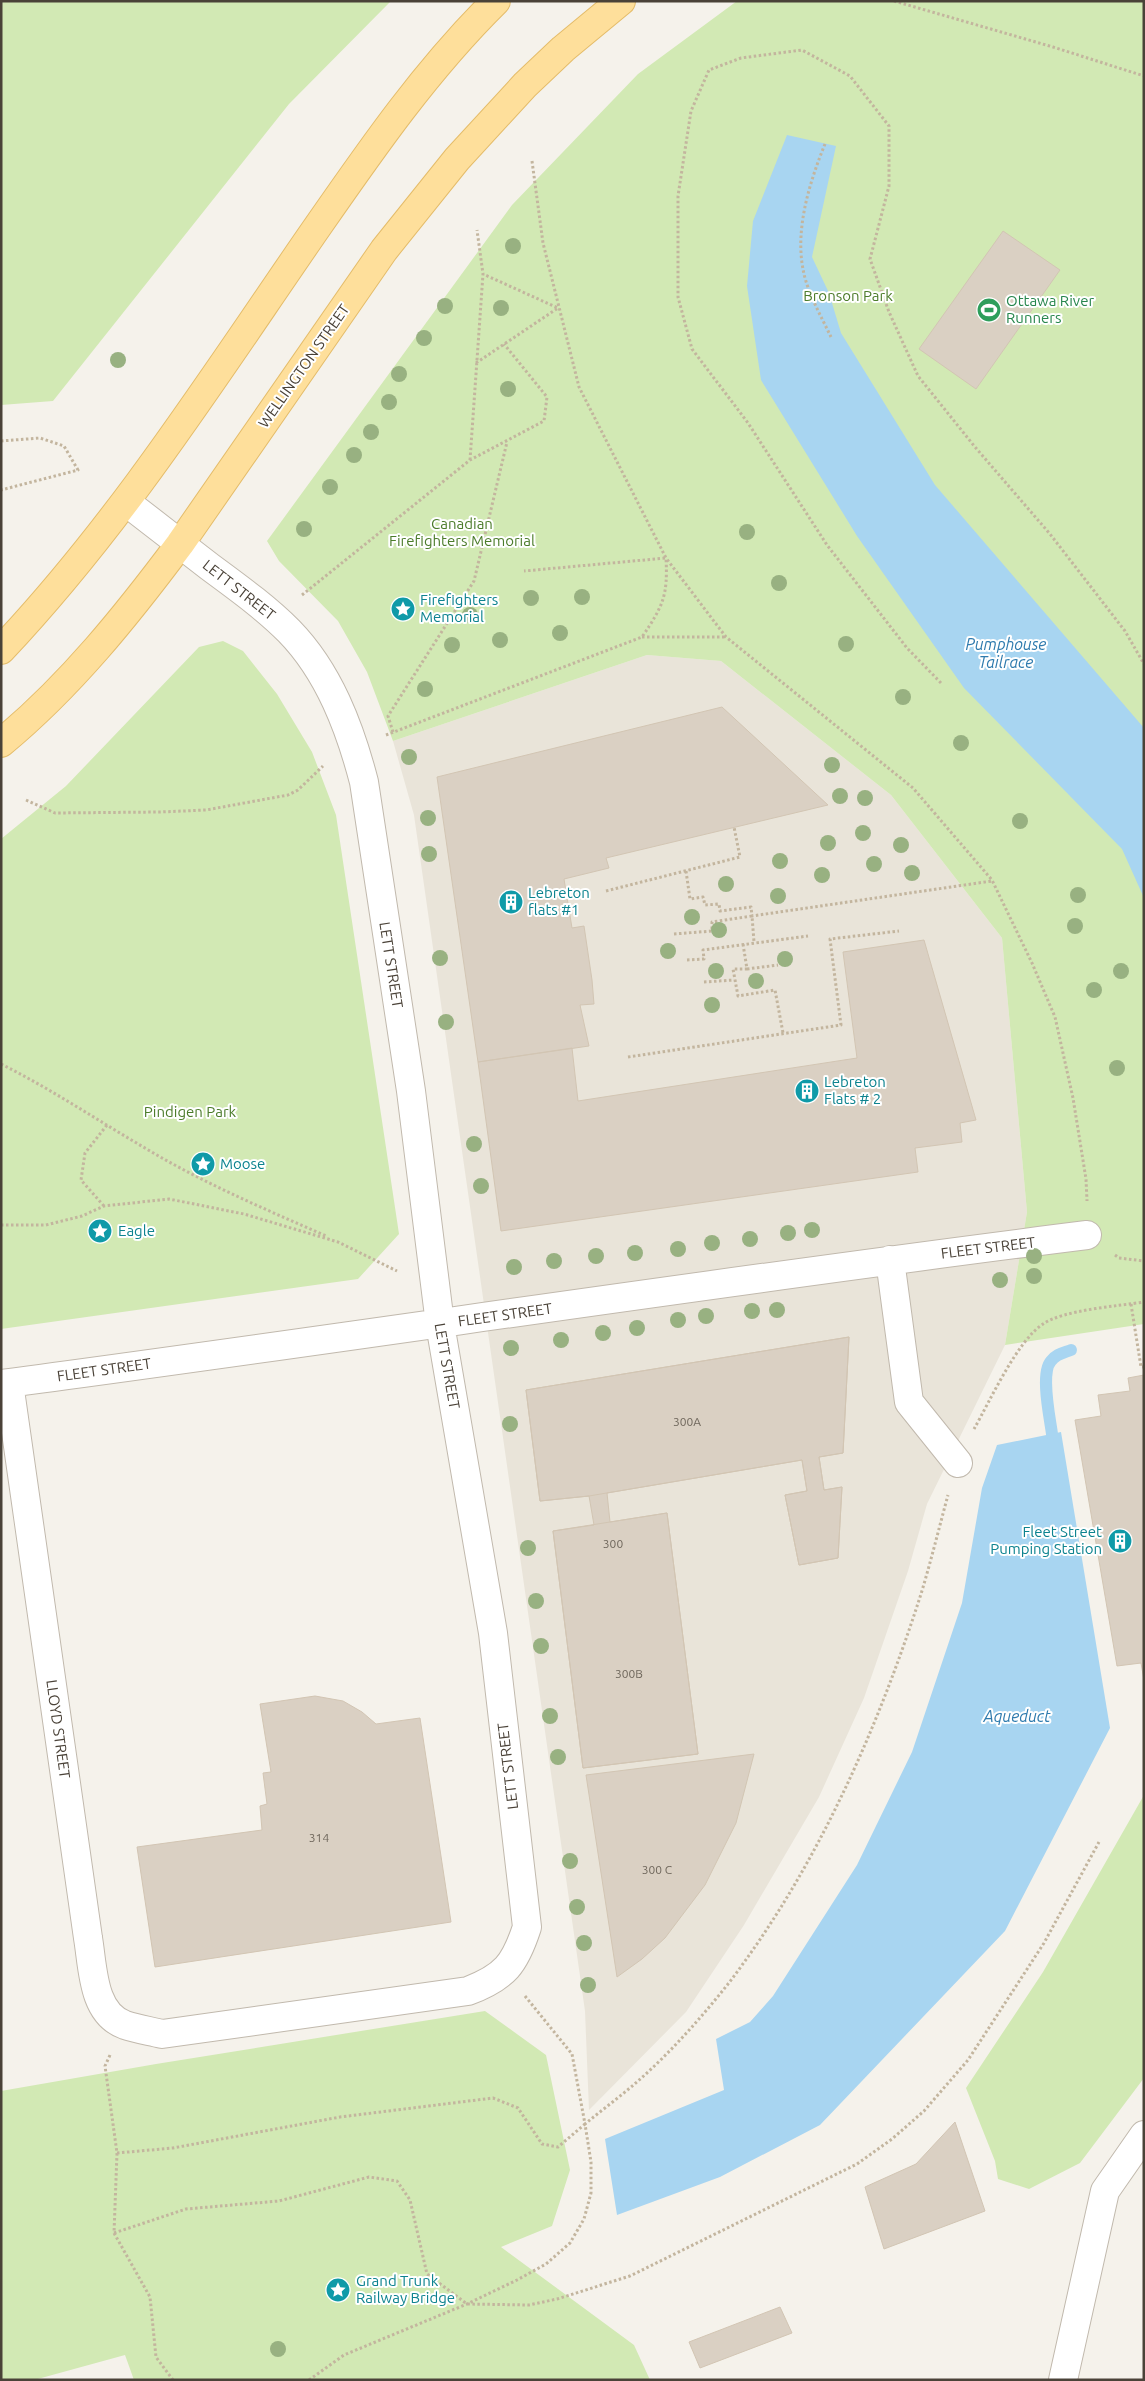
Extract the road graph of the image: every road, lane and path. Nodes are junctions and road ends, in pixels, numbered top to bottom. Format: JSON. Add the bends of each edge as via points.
{"nodes":[{"id":1,"x":496,"y":1,"type":"edge"},
{"id":2,"x":621,"y":1,"type":"edge"},
{"id":3,"x":894,"y":1,"type":"edge"},
{"id":4,"x":1144,"y":76,"type":"edge"},
{"id":5,"x":825,"y":144,"type":"dead end"},
{"id":6,"x":532,"y":161,"type":"dead end"},
{"id":7,"x":477,"y":230,"type":"dead end"},
{"id":8,"x":483,"y":274,"type":"junction"},
{"id":9,"x":558,"y":308,"type":"junction"},
{"id":10,"x":831,"y":337,"type":"dead end"},
{"id":11,"x":504,"y":344,"type":"junction"},
{"id":12,"x":476,"y":363,"type":"junction"},
{"id":13,"x":507,"y":441,"type":"junction"},
{"id":14,"x":1,"y":442,"type":"edge"},
{"id":15,"x":470,"y":460,"type":"junction"},
{"id":16,"x":1,"y":490,"type":"edge"},
{"id":17,"x":126,"y":502,"type":"junction"},
{"id":18,"x":180,"y":544,"type":"junction"},
{"id":19,"x":666,"y":558,"type":"junction"},
{"id":20,"x":524,"y":571,"type":"dead end"},
{"id":21,"x":272,"y":616,"type":"junction"},
{"id":22,"x":642,"y":637,"type":"junction"},
{"id":23,"x":726,"y":637,"type":"junction"},
{"id":24,"x":1,"y":650,"type":"edge"},
{"id":25,"x":1144,"y":664,"type":"edge"},
{"id":26,"x":941,"y":683,"type":"dead end"},
{"id":27,"x":393,"y":732,"type":"junction"},
{"id":28,"x":1,"y":743,"type":"edge"},
{"id":29,"x":355,"y":747,"type":"junction"},
{"id":30,"x":26,"y":800,"type":"dead end"},
{"id":31,"x":734,"y":827,"type":"dead end"},
{"id":32,"x":686,"y":871,"type":"junction"},
{"id":33,"x":992,"y":880,"type":"junction"},
{"id":34,"x":606,"y":890,"type":"dead end"},
{"id":35,"x":752,"y":916,"type":"junction"},
{"id":36,"x":899,"y":931,"type":"dead end"},
{"id":37,"x":674,"y":934,"type":"dead end"},
{"id":38,"x":808,"y":936,"type":"dead end"},
{"id":39,"x":754,"y":942,"type":"junction"},
{"id":40,"x":743,"y":944,"type":"junction"},
{"id":41,"x":687,"y":960,"type":"dead end"},
{"id":42,"x":778,"y":965,"type":"dead end"},
{"id":43,"x":747,"y":969,"type":"junction"},
{"id":44,"x":734,"y":980,"type":"junction"},
{"id":45,"x":704,"y":982,"type":"dead end"},
{"id":46,"x":783,"y":1033,"type":"junction"},
{"id":47,"x":628,"y":1057,"type":"dead end"},
{"id":48,"x":1,"y":1064,"type":"edge"},
{"id":49,"x":107,"y":1125,"type":"junction"},
{"id":50,"x":104,"y":1206,"type":"junction"},
{"id":51,"x":1,"y":1225,"type":"edge"},
{"id":52,"x":1087,"y":1236,"type":"joint"},
{"id":53,"x":338,"y":1242,"type":"junction"},
{"id":54,"x":890,"y":1260,"type":"junction"},
{"id":55,"x":403,"y":1274,"type":"dead end"},
{"id":56,"x":1144,"y":1302,"type":"edge"},
{"id":57,"x":1131,"y":1304,"type":"junction"},
{"id":58,"x":440,"y":1324,"type":"junction"},
{"id":59,"x":1144,"y":1367,"type":"edge"},
{"id":60,"x":5,"y":1384,"type":"edge"},
{"id":61,"x":958,"y":1463,"type":"junction"},
{"id":62,"x":1099,"y":1842,"type":"dead end"},
{"id":63,"x":507,"y":1968,"type":"junction"},
{"id":64,"x":123,"y":2025,"type":"junction"},
{"id":65,"x":162,"y":2034,"type":"joint"},
{"id":66,"x":585,"y":2124,"type":"junction"},
{"id":67,"x":1144,"y":2136,"type":"edge"},
{"id":68,"x":118,"y":2154,"type":"junction"},
{"id":69,"x":114,"y":2233,"type":"junction"},
{"id":70,"x":467,"y":2304,"type":"junction"},
{"id":71,"x":173,"y":2380,"type":"edge"},
{"id":72,"x":309,"y":2380,"type":"edge"},
{"id":73,"x":1063,"y":2380,"type":"edge"}],
"edges":[{"from":1,"to":17,"type":"main road","via":[[425,78],[374,145]]},
{"from":2,"to":18,"type":"main road","name":"WELLINGTON STREET","via":[[525,85],[457,159],[384,250]]},
{"from":3,"to":4,"type":"path"},
{"from":5,"to":10,"type":"path","via":[[811,182],[804,216],[802,268]]},
{"from":6,"to":9,"type":"path","via":[[543,243]]},
{"from":7,"to":8,"type":"path"},
{"from":8,"to":9,"type":"path"},
{"from":8,"to":12,"type":"path"},
{"from":9,"to":11,"type":"path"},
{"from":9,"to":19,"type":"path","via":[[583,398]]},
{"from":11,"to":12,"type":"path"},
{"from":11,"to":13,"type":"path","via":[[547,397],[544,421]]},
{"from":12,"to":15,"type":"path"},
{"from":13,"to":15,"type":"path"},
{"from":13,"to":27,"type":"path","via":[[474,581],[388,716]]},
{"from":14,"to":16,"type":"path","via":[[40,438],[64,446],[78,470]]},
{"from":15,"to":21,"type":"path"},
{"from":17,"to":18,"type":"street","name":"LETT STREET"},
{"from":17,"to":24,"type":"main road","via":[[56,590]]},
{"from":18,"to":21,"type":"street","name":"LETT STREET"},
{"from":18,"to":28,"type":"main road","name":"WELLINGTON STREET","via":[[102,643]]},
{"from":19,"to":20,"type":"path"},
{"from":19,"to":22,"type":"path","via":[[665,597]]},
{"from":19,"to":23,"type":"path"},
{"from":21,"to":29,"type":"street","name":"LETT STREET","via":[[290,632],[315,665],[338,704]]},
{"from":22,"to":23,"type":"path"},
{"from":22,"to":27,"type":"path"},
{"from":23,"to":33,"type":"path","via":[[913,788]]},
{"from":25,"to":26,"type":"path","via":[[1125,631],[1050,534],[918,376],[870,260],[888,186],[890,126],[850,76],[802,50],[741,58],[709,70],[691,111],[688,127],[678,196],[678,297],[692,349],[748,423],[827,545],[907,648]]},
{"from":27,"to":29,"type":"path"},
{"from":29,"to":30,"type":"path","via":[[325,764],[298,790],[273,799],[206,810],[56,813]]},
{"from":29,"to":58,"type":"street","name":"LETT STREET","via":[[364,782],[411,1091]]},
{"from":31,"to":32,"type":"path","via":[[740,857]]},
{"from":32,"to":34,"type":"path"},
{"from":32,"to":35,"type":"path","via":[[690,899],[704,897],[705,905],[719,904],[720,911],[751,907]]},
{"from":33,"to":35,"type":"path"},
{"from":33,"to":52,"type":"path","via":[[1055,1017],[1086,1179]]},
{"from":35,"to":37,"type":"path","via":[[712,922],[712,931]]},
{"from":35,"to":39,"type":"path"},
{"from":36,"to":46,"type":"path","via":[[830,939],[840,1025]]},
{"from":38,"to":39,"type":"path"},
{"from":39,"to":40,"type":"path"},
{"from":40,"to":41,"type":"path","via":[[703,950],[704,958]]},
{"from":40,"to":43,"type":"path"},
{"from":42,"to":43,"type":"path"},
{"from":43,"to":44,"type":"path","via":[[733,969]]},
{"from":44,"to":45,"type":"path"},
{"from":44,"to":46,"type":"path","via":[[738,996],[775,990]]},
{"from":46,"to":47,"type":"path"},
{"from":48,"to":49,"type":"path"},
{"from":49,"to":50,"type":"path","via":[[85,1153],[81,1180]]},
{"from":49,"to":53,"type":"path","via":[[221,1190]]},
{"from":50,"to":51,"type":"path","via":[[82,1216],[46,1225]]},
{"from":50,"to":53,"type":"path","via":[[169,1200],[244,1214]]},
{"from":52,"to":54,"type":"street","name":"FLEET STREET"},
{"from":53,"to":55,"type":"path"},
{"from":54,"to":58,"type":"street","name":"FLEET STREET"},
{"from":54,"to":61,"type":"street","via":[[909,1402]]},
{"from":56,"to":57,"type":"path"},
{"from":57,"to":59,"type":"path","via":[[1141,1367]]},
{"from":57,"to":61,"type":"path","via":[[1061,1316],[1043,1323],[1016,1355]]},
{"from":58,"to":60,"type":"street","name":"FLEET STREET"},
{"from":58,"to":63,"type":"street","name":"LETT STREET","via":[[493,1633],[527,1927],[520,1949]]},
{"from":60,"to":64,"type":"street","name":"LLOYD STREET","via":[[98,1997],[106,2012]]},
{"from":61,"to":66,"type":"path","via":[[921,1593],[881,1706],[827,1825],[792,1889],[727,1985],[688,2030],[639,2080]]},
{"from":62,"to":70,"type":"path","via":[[1044,1943],[968,2060],[924,2111],[892,2139],[857,2164],[630,2276],[529,2305]]},
{"from":63,"to":65,"type":"street","name":"LETT STREET","via":[[492,1982],[468,1991]]},
{"from":63,"to":66,"type":"path","via":[[532,2007],[572,2054]]},
{"from":64,"to":65,"type":"street","name":"LLOYD STREET"},
{"from":64,"to":68,"type":"path","via":[[105,2066]]},
{"from":66,"to":68,"type":"path","via":[[558,2147],[542,2144],[518,2108],[493,2098],[340,2117],[174,2148]]},
{"from":66,"to":70,"type":"path","via":[[591,2162],[591,2192],[584,2219],[570,2243],[546,2264]]},
{"from":67,"to":73,"type":"street","via":[[1104,2191]]},
{"from":68,"to":69,"type":"path"},
{"from":69,"to":70,"type":"path","via":[[186,2209],[279,2201],[369,2177],[397,2181],[410,2200],[427,2274]]},
{"from":69,"to":71,"type":"path","via":[[150,2297],[156,2357]]},
{"from":70,"to":72,"type":"path","via":[[344,2355]]}]}
